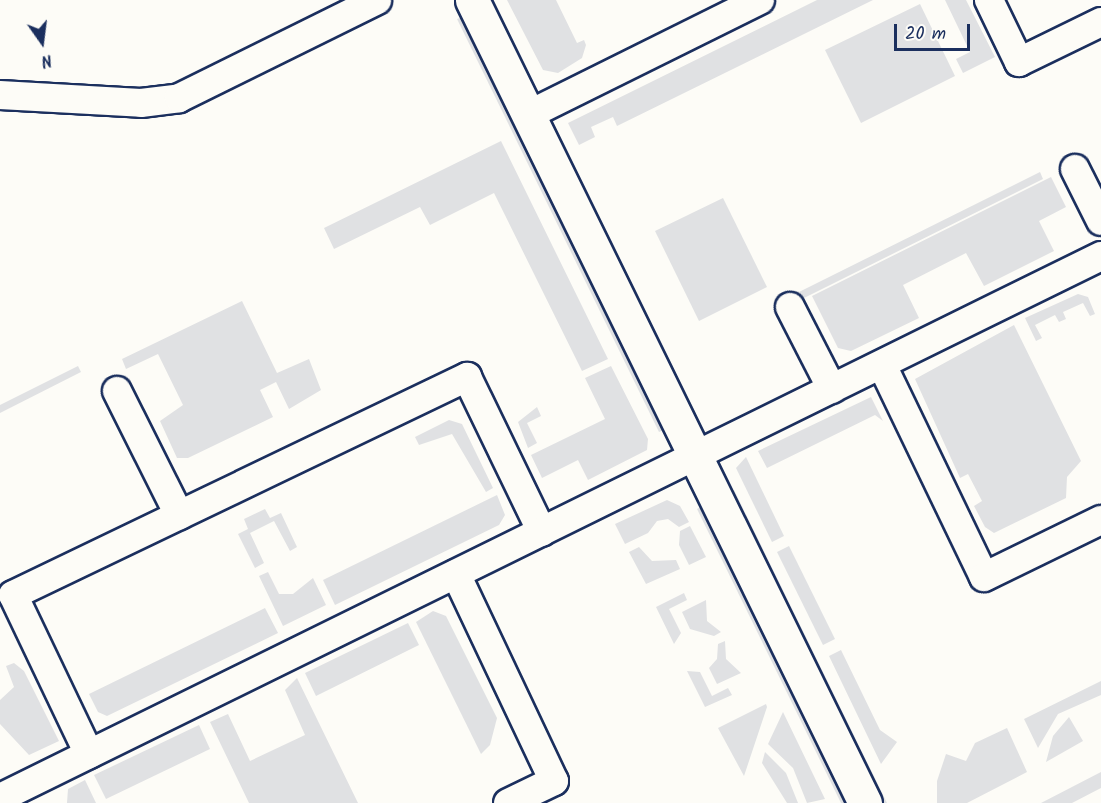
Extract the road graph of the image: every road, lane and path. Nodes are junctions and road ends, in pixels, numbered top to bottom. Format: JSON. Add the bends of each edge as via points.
{"nodes":[{"id":1,"x":377,"y":0,"type":"edge"},
{"id":2,"x":472,"y":0,"type":"edge"},
{"id":3,"x":760,"y":0,"type":"edge"},
{"id":4,"x":989,"y":0,"type":"edge"},
{"id":5,"x":1101,"y":22,"type":"edge"},
{"id":6,"x":0,"y":95,"type":"edge"},
{"id":7,"x":528,"y":115,"type":"junction"},
{"id":8,"x":1075,"y":169,"type":"dead end"},
{"id":9,"x":1101,"y":221,"type":"edge"},
{"id":10,"x":1100,"y":260,"type":"edge"},
{"id":11,"x":790,"y":307,"type":"dead end"},
{"id":12,"x":882,"y":365,"type":"junction"},
{"id":13,"x":832,"y":389,"type":"junction"},
{"id":14,"x":117,"y":391,"type":"dead end"},
{"id":15,"x":695,"y":458,"type":"junction"},
{"id":16,"x":179,"y":515,"type":"junction"},
{"id":17,"x":1101,"y":520,"type":"edge"},
{"id":18,"x":542,"y":532,"type":"junction"},
{"id":19,"x":456,"y":574,"type":"junction"},
{"id":20,"x":89,"y":754,"type":"junction"},
{"id":21,"x":37,"y":793,"type":"edge"},
{"id":22,"x":0,"y":798,"type":"edge"},
{"id":23,"x":508,"y":803,"type":"edge"},
{"id":24,"x":865,"y":803,"type":"edge"}],
"edges":[{"from":1,"to":6,"type":"street","via":[[199,90],[159,103]]},
{"from":2,"to":7,"type":"street"},
{"from":3,"to":7,"type":"street"},
{"from":4,"to":5,"type":"street","via":[[1019,62]]},
{"from":7,"to":15,"type":"street"},
{"from":8,"to":9,"type":"street"},
{"from":10,"to":12,"type":"street"},
{"from":11,"to":13,"type":"street"},
{"from":12,"to":13,"type":"street"},
{"from":12,"to":17,"type":"street","via":[[984,577]]},
{"from":13,"to":15,"type":"street"},
{"from":14,"to":16,"type":"street"},
{"from":15,"to":18,"type":"street"},
{"from":15,"to":24,"type":"street"},
{"from":16,"to":18,"type":"street","via":[[467,377]]},
{"from":16,"to":20,"type":"street","via":[[13,595]]},
{"from":18,"to":19,"type":"street"},
{"from":19,"to":20,"type":"street"},
{"from":19,"to":23,"type":"street","via":[[554,781]]},
{"from":20,"to":21,"type":"street"},
{"from":21,"to":22,"type":"street"}]}
